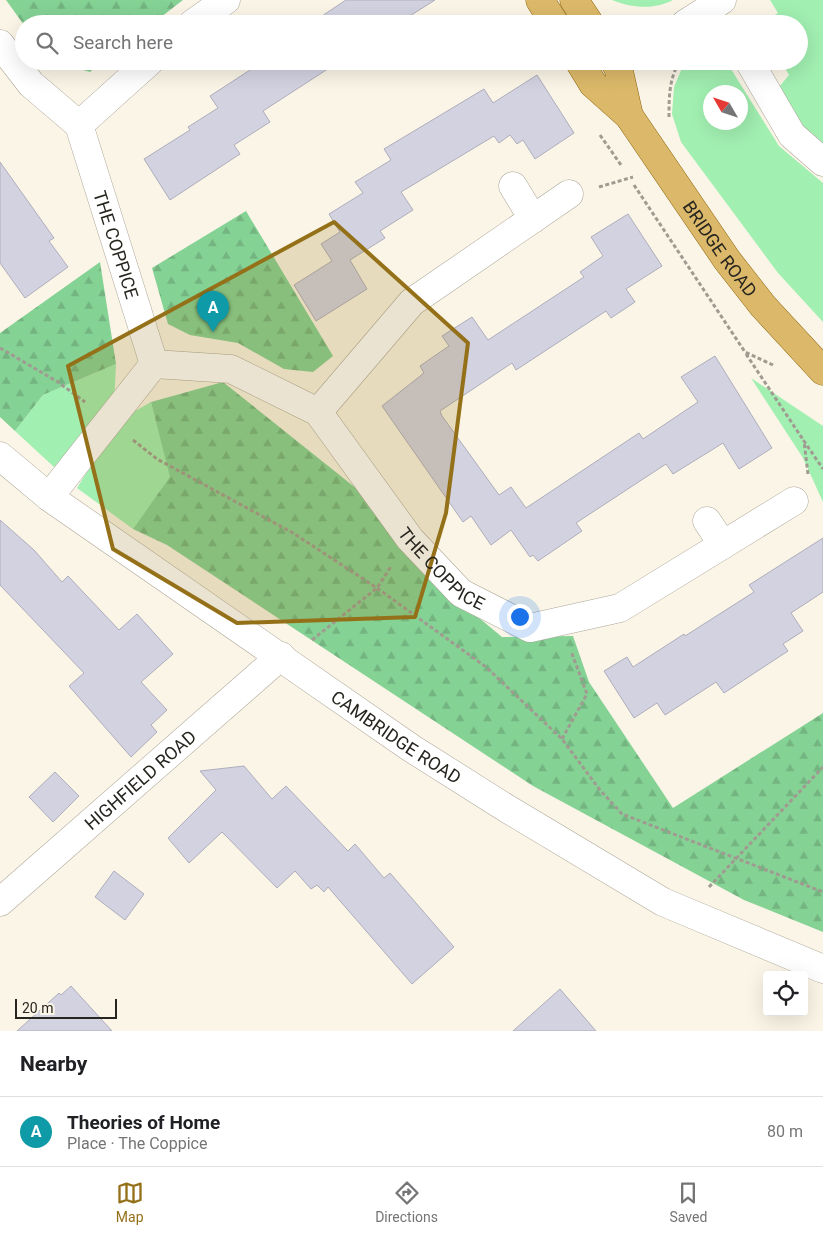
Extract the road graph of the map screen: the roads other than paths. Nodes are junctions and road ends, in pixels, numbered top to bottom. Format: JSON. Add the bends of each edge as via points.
{"nodes":[{"id":1,"x":226,"y":0,"type":"edge"},
{"id":2,"x":540,"y":0,"type":"edge"},
{"id":3,"x":574,"y":0,"type":"edge"},
{"id":4,"x":722,"y":9,"type":"edge"},
{"id":5,"x":205,"y":15,"type":"edge"},
{"id":6,"x":549,"y":15,"type":"edge"},
{"id":7,"x":584,"y":15,"type":"edge"},
{"id":8,"x":707,"y":15,"type":"edge"},
{"id":9,"x":0,"y":44,"type":"edge"},
{"id":10,"x":15,"y":63,"type":"edge"},
{"id":11,"x":20,"y":70,"type":"edge"},
{"id":12,"x":140,"y":70,"type":"edge"},
{"id":13,"x":584,"y":70,"type":"edge"},
{"id":14,"x":620,"y":70,"type":"edge"},
{"id":15,"x":754,"y":70,"type":"edge"},
{"id":16,"x":629,"y":116,"type":"junction"},
{"id":17,"x":79,"y":125,"type":"junction"},
{"id":18,"x":823,"y":162,"type":"edge"},
{"id":19,"x":513,"y":186,"type":"dead end"},
{"id":20,"x":569,"y":194,"type":"road end"},
{"id":21,"x":533,"y":219,"type":"junction"},
{"id":22,"x":154,"y":364,"type":"junction"},
{"id":23,"x":823,"y":372,"type":"edge"},
{"id":24,"x":318,"y":412,"type":"junction"},
{"id":25,"x":0,"y":456,"type":"edge"},
{"id":26,"x":49,"y":497,"type":"junction"},
{"id":27,"x":794,"y":501,"type":"road end"},
{"id":28,"x":707,"y":521,"type":"dead end"},
{"id":29,"x":723,"y":545,"type":"junction"},
{"id":30,"x":281,"y":656,"type":"junction"},
{"id":31,"x":0,"y":902,"type":"edge"},
{"id":32,"x":823,"y":969,"type":"edge"}],
"edges":[{"from":1,"to":5,"type":"street"},
{"from":2,"to":6,"type":"main road"},
{"from":3,"to":7,"type":"main road"},
{"from":4,"to":8,"type":"street"},
{"from":9,"to":10,"type":"street"},
{"from":11,"to":17,"type":"street","via":[[31,84]]},
{"from":12,"to":17,"type":"street"},
{"from":13,"to":16,"type":"main road","name":"BRIDGE ROAD","via":[[593,84]]},
{"from":14,"to":16,"type":"main road","name":"BRIDGE ROAD"},
{"from":15,"to":18,"type":"street","via":[[792,135]]},
{"from":16,"to":23,"type":"main road","name":"BRIDGE ROAD","via":[[728,260],[763,306]]},
{"from":17,"to":22,"type":"street","name":"THE COPPICE"},
{"from":19,"to":21,"type":"street"},
{"from":20,"to":21,"type":"street"},
{"from":21,"to":24,"type":"street","via":[[412,302]]},
{"from":22,"to":24,"type":"street","name":"THE COPPICE","via":[[231,369]]},
{"from":22,"to":26,"type":"street"},
{"from":24,"to":29,"type":"street","name":"THE COPPICE","via":[[410,539],[461,593],[530,628],[620,608]]},
{"from":25,"to":26,"type":"street","name":"CAMBRIDGE ROAD"},
{"from":26,"to":30,"type":"street","name":"CAMBRIDGE ROAD"},
{"from":27,"to":29,"type":"street","name":"THE COPPICE"},
{"from":28,"to":29,"type":"street"},
{"from":30,"to":31,"type":"street","name":"HIGHFIELD ROAD"},
{"from":30,"to":32,"type":"street","name":"CAMBRIDGE ROAD","via":[[411,748],[662,902]]}]}
